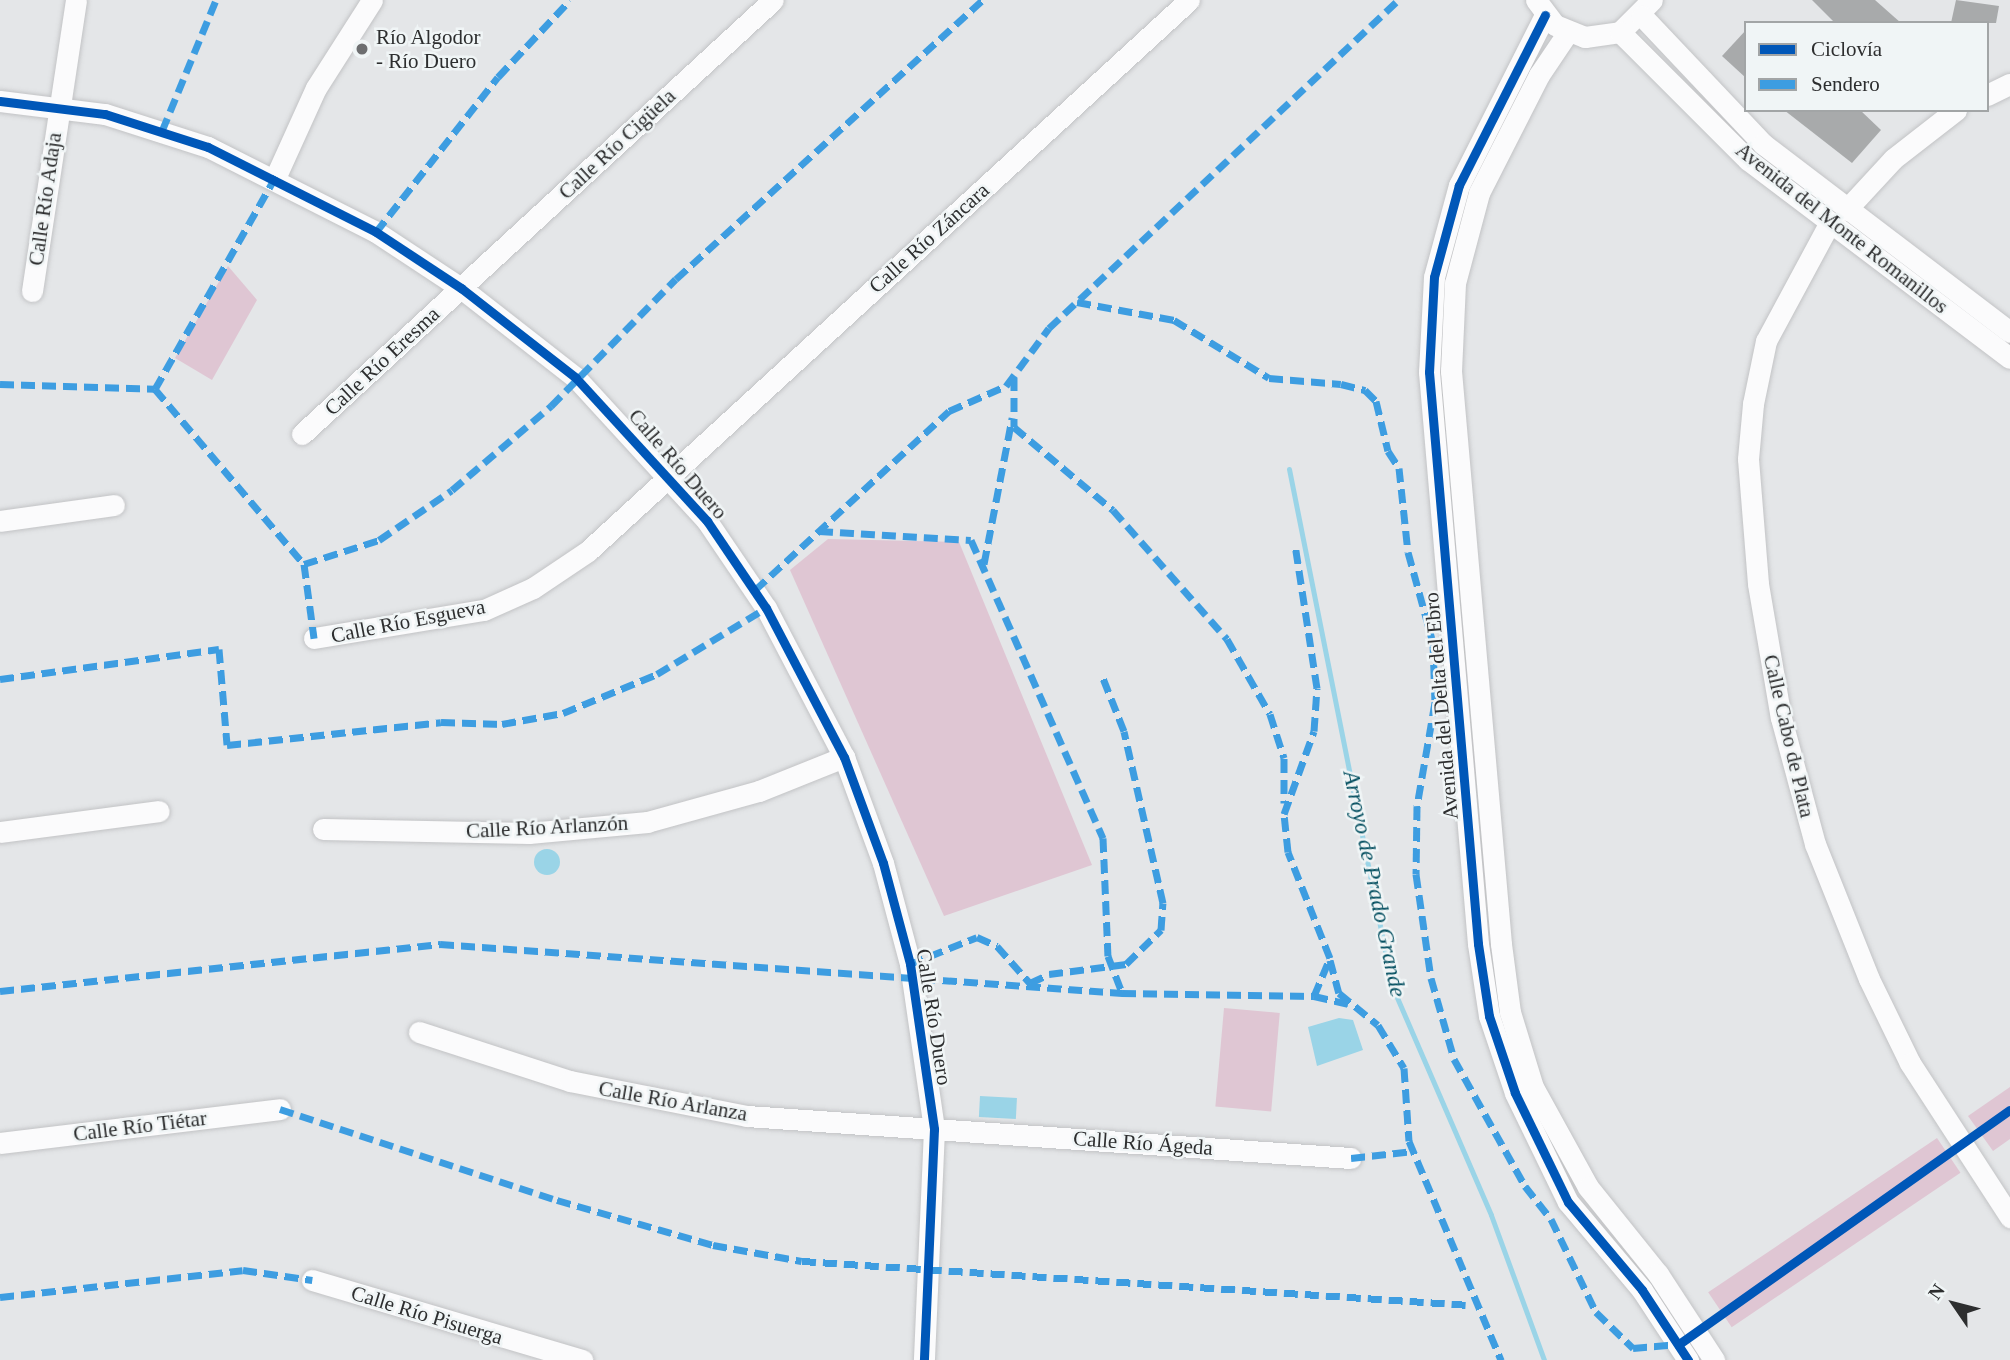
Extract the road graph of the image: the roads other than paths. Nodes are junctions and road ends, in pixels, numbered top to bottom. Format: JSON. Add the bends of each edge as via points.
{"nodes":[{"id":1,"x":76,"y":0,"type":"edge"},
{"id":2,"x":372,"y":0,"type":"edge"},
{"id":3,"x":774,"y":0,"type":"edge"},
{"id":4,"x":1189,"y":0,"type":"edge"},
{"id":5,"x":1541,"y":7,"type":"edge"},
{"id":6,"x":1647,"y":8,"type":"edge"},
{"id":7,"x":1568,"y":32,"type":"junction"},
{"id":8,"x":1620,"y":32,"type":"junction"},
{"id":9,"x":2010,"y":85,"type":"edge"},
{"id":10,"x":1989,"y":94,"type":"edge"},
{"id":11,"x":0,"y":101,"type":"edge"},
{"id":12,"x":57,"y":107,"type":"junction"},
{"id":13,"x":1953,"y":112,"type":"edge"},
{"id":14,"x":276,"y":176,"type":"junction"},
{"id":15,"x":1846,"y":210,"type":"junction"},
{"id":16,"x":1829,"y":224,"type":"junction"},
{"id":17,"x":461,"y":288,"type":"junction"},
{"id":18,"x":32,"y":291,"type":"dead end"},
{"id":19,"x":2010,"y":332,"type":"edge"},
{"id":20,"x":2010,"y":358,"type":"edge"},
{"id":21,"x":302,"y":434,"type":"dead end"},
{"id":22,"x":668,"y":477,"type":"junction"},
{"id":23,"x":114,"y":505,"type":"dead end"},
{"id":24,"x":0,"y":521,"type":"edge"},
{"id":25,"x":314,"y":639,"type":"dead end"},
{"id":26,"x":844,"y":757,"type":"junction"},
{"id":27,"x":159,"y":811,"type":"dead end"},
{"id":28,"x":323,"y":829,"type":"dead end"},
{"id":29,"x":0,"y":832,"type":"edge"},
{"id":30,"x":419,"y":1032,"type":"dead end"},
{"id":31,"x":280,"y":1109,"type":"dead end"},
{"id":32,"x":934,"y":1129,"type":"junction"},
{"id":33,"x":0,"y":1143,"type":"edge"},
{"id":34,"x":1352,"y":1158,"type":"dead end"},
{"id":35,"x":2010,"y":1217,"type":"edge"},
{"id":36,"x":312,"y":1280,"type":"dead end"},
{"id":37,"x":582,"y":1360,"type":"edge"},
{"id":38,"x":924,"y":1360,"type":"edge"},
{"id":39,"x":1688,"y":1360,"type":"edge"},
{"id":40,"x":1714,"y":1360,"type":"edge"}],
"edges":[{"from":1,"to":12,"type":"street","name":"Calle Río Adaja"},
{"from":2,"to":14,"type":"street","via":[[316,88]]},
{"from":3,"to":17,"type":"street","name":"Calle Río Cigüela"},
{"from":4,"to":22,"type":"street","name":"Calle Río Záncara"},
{"from":5,"to":7,"type":"street"},
{"from":5,"to":39,"type":"street","name":"Avenida del Delta del Ebro","via":[[1459,185],[1434,277],[1429,372],[1478,944],[1489,1016],[1515,1093],[1568,1202],[1642,1290]]},
{"from":6,"to":8,"type":"street"},
{"from":6,"to":15,"type":"street","name":"Avenida del Monte Romanillos","via":[[1763,144]]},
{"from":7,"to":8,"type":"street"},
{"from":7,"to":40,"type":"street","name":"Avenida del Delta del Ebro","via":[[1539,75],[1479,193],[1455,283],[1451,371],[1501,944],[1510,1012],[1532,1087],[1588,1187],[1658,1274]]},
{"from":8,"to":16,"type":"street","name":"Avenida del Monte Romanillos","via":[[1748,160]]},
{"from":9,"to":10,"type":"street"},
{"from":11,"to":12,"type":"street","name":"Calle Río Duero"},
{"from":12,"to":14,"type":"street","name":"Calle Río Duero","via":[[162,131]]},
{"from":12,"to":18,"type":"street","name":"Calle Río Adaja"},
{"from":13,"to":15,"type":"street","via":[[1893,159]]},
{"from":14,"to":17,"type":"street","name":"Calle Río Duero"},
{"from":15,"to":19,"type":"street","name":"Avenida del Monte Romanillos"},
{"from":16,"to":20,"type":"street","name":"Avenida del Monte Romanillos"},
{"from":16,"to":35,"type":"street","name":"Calle Cabo de Plata","via":[[1766,341],[1753,404],[1748,459],[1758,584],[1781,718],[1815,844],[1869,979],[1910,1063]]},
{"from":17,"to":21,"type":"street","name":"Calle Río Eresma"},
{"from":17,"to":22,"type":"street","name":"Calle Río Duero","via":[[576,378]]},
{"from":22,"to":25,"type":"street","name":"Calle Río Esgueva","via":[[588,551],[533,588],[484,610]]},
{"from":22,"to":26,"type":"street","name":"Calle Río Duero","via":[[761,598]]},
{"from":23,"to":24,"type":"street"},
{"from":26,"to":28,"type":"street","name":"Calle Río Arlanzón","via":[[758,791],[647,822],[529,832]]},
{"from":26,"to":32,"type":"street","name":"Calle Río Duero","via":[[883,863],[913,977]]},
{"from":27,"to":29,"type":"street"},
{"from":30,"to":32,"type":"street","name":"Calle Río Arlanza","via":[[652,1101],[747,1116]]},
{"from":31,"to":33,"type":"street","name":"Calle Río Tiétar"},
{"from":32,"to":34,"type":"street","name":"Calle Río Ágeda"},
{"from":32,"to":38,"type":"street","name":"Calle Río Duero"},
{"from":36,"to":37,"type":"street","name":"Calle Río Pisuerga"}]}
